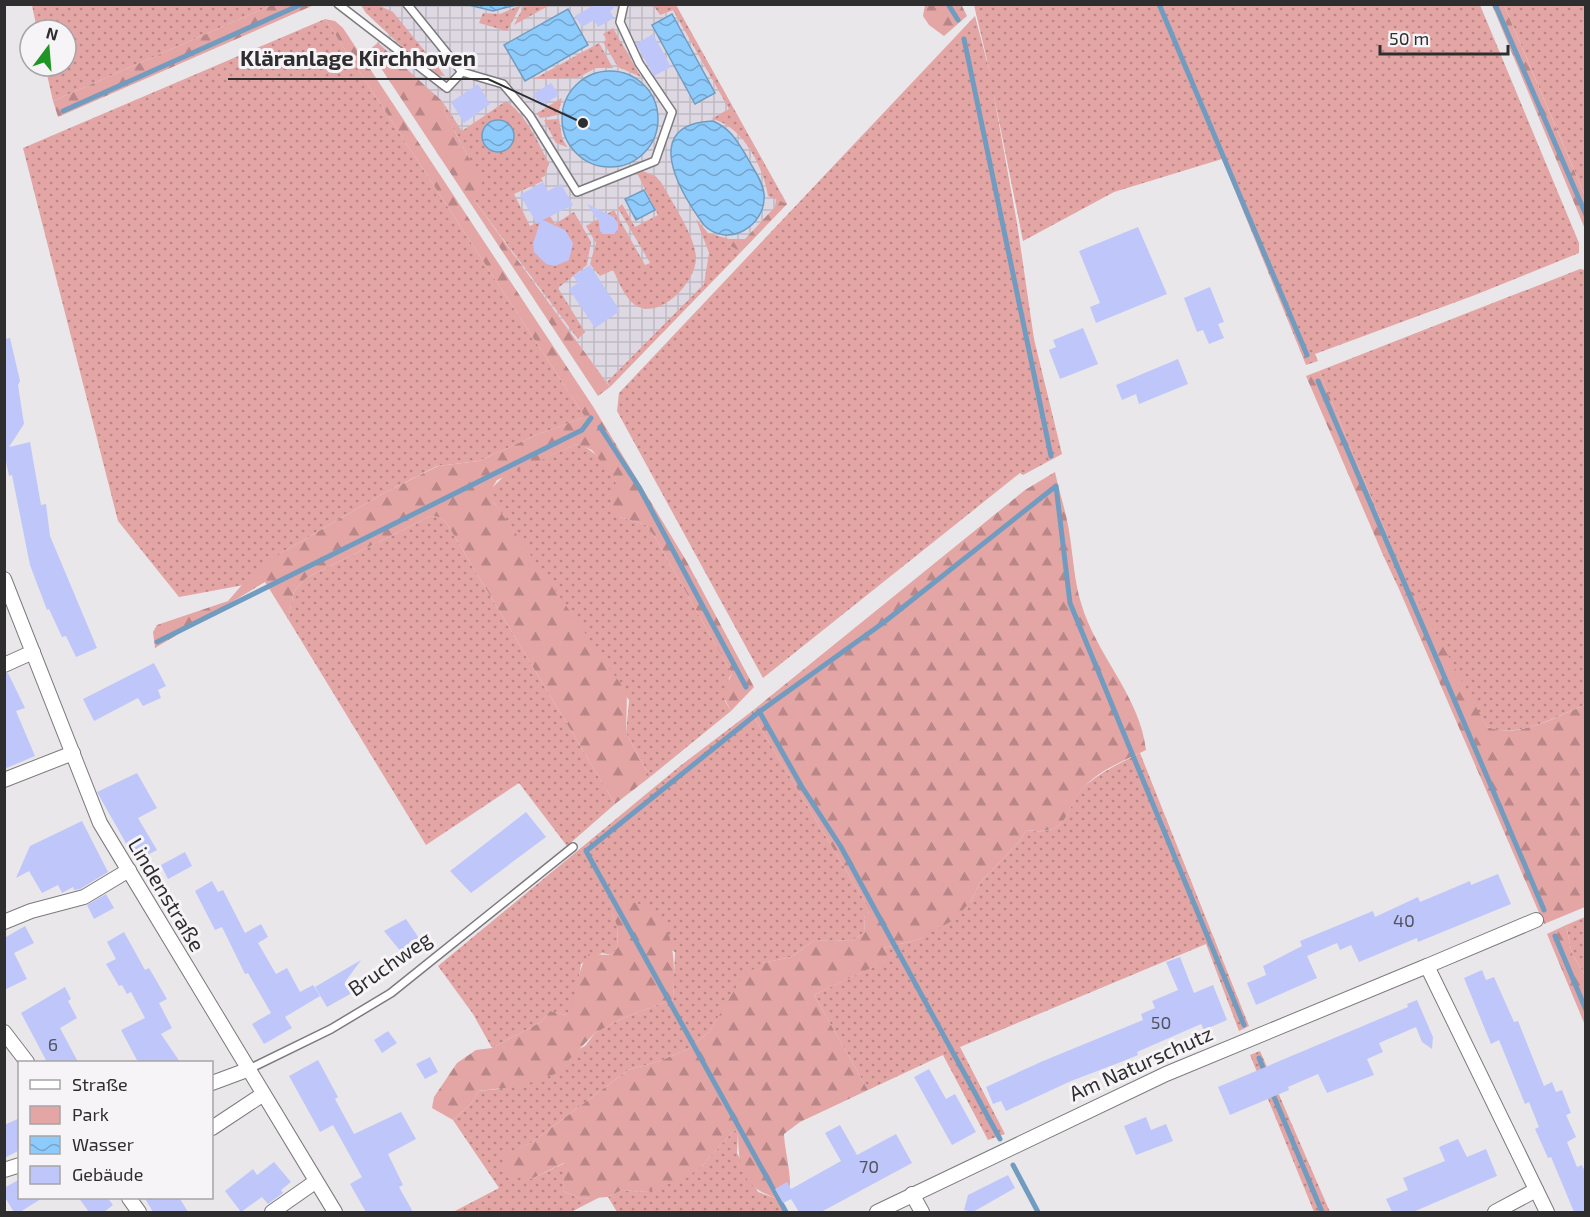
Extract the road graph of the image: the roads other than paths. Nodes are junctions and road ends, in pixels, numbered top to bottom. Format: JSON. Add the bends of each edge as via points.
{"nodes":[{"id":1,"x":338,"y":4,"type":"edge"},
{"id":2,"x":407,"y":4,"type":"edge"},
{"id":3,"x":624,"y":4,"type":"edge"},
{"id":4,"x":462,"y":72,"type":"junction"},
{"id":5,"x":4,"y":579,"type":"edge"},
{"id":6,"x":33,"y":652,"type":"junction"},
{"id":7,"x":4,"y":665,"type":"edge"},
{"id":8,"x":73,"y":753,"type":"junction"},
{"id":9,"x":4,"y":780,"type":"edge"},
{"id":10,"x":573,"y":847,"type":"dead end"},
{"id":11,"x":129,"y":870,"type":"junction"},
{"id":12,"x":1536,"y":920,"type":"dead end"},
{"id":13,"x":4,"y":922,"type":"edge"},
{"id":14,"x":1427,"y":966,"type":"junction"},
{"id":15,"x":4,"y":1032,"type":"edge"},
{"id":16,"x":26,"y":1061,"type":"edge"},
{"id":17,"x":247,"y":1070,"type":"junction"},
{"id":18,"x":213,"y":1083,"type":"edge"},
{"id":19,"x":262,"y":1095,"type":"junction"},
{"id":20,"x":213,"y":1127,"type":"edge"},
{"id":21,"x":315,"y":1182,"type":"junction"},
{"id":22,"x":1536,"y":1190,"type":"junction"},
{"id":23,"x":912,"y":1194,"type":"junction"},
{"id":24,"x":130,"y":1199,"type":"edge"},
{"id":25,"x":139,"y":1212,"type":"edge"},
{"id":26,"x":273,"y":1212,"type":"edge"},
{"id":27,"x":335,"y":1212,"type":"edge"},
{"id":28,"x":877,"y":1212,"type":"edge"},
{"id":29,"x":922,"y":1212,"type":"edge"},
{"id":30,"x":1495,"y":1212,"type":"edge"},
{"id":31,"x":1546,"y":1212,"type":"edge"}],
"edges":[{"from":1,"to":4,"type":"lane","via":[[447,88]]},
{"from":2,"to":4,"type":"lane"},
{"from":3,"to":4,"type":"lane","via":[[620,22],[639,63],[672,112],[655,161],[577,192],[530,116],[503,84]]},
{"from":5,"to":6,"type":"street","name":"Lindenstraße"},
{"from":6,"to":7,"type":"street"},
{"from":6,"to":8,"type":"street","name":"Lindenstraße"},
{"from":8,"to":9,"type":"street"},
{"from":8,"to":11,"type":"street","name":"Lindenstraße","via":[[100,823]]},
{"from":10,"to":17,"type":"lane","name":"Bruchweg","via":[[391,993],[331,1029]]},
{"from":11,"to":13,"type":"street","via":[[84,897]]},
{"from":11,"to":17,"type":"street","name":"Lindenstraße"},
{"from":12,"to":14,"type":"street","name":"Am Naturschutz"},
{"from":14,"to":22,"type":"street"},
{"from":14,"to":23,"type":"street","name":"Am Naturschutz","via":[[1166,1074]]},
{"from":15,"to":16,"type":"street"},
{"from":17,"to":18,"type":"street","name":"Bruchweg"},
{"from":17,"to":19,"type":"street","name":"Lindenstraße"},
{"from":19,"to":20,"type":"street"},
{"from":19,"to":21,"type":"street","name":"Lindenstraße"},
{"from":21,"to":26,"type":"street"},
{"from":21,"to":27,"type":"street","name":"Lindenstraße"},
{"from":22,"to":30,"type":"street"},
{"from":22,"to":31,"type":"street"},
{"from":23,"to":28,"type":"street","name":"Am Naturschutz"},
{"from":23,"to":29,"type":"street"},
{"from":24,"to":25,"type":"street"}]}
